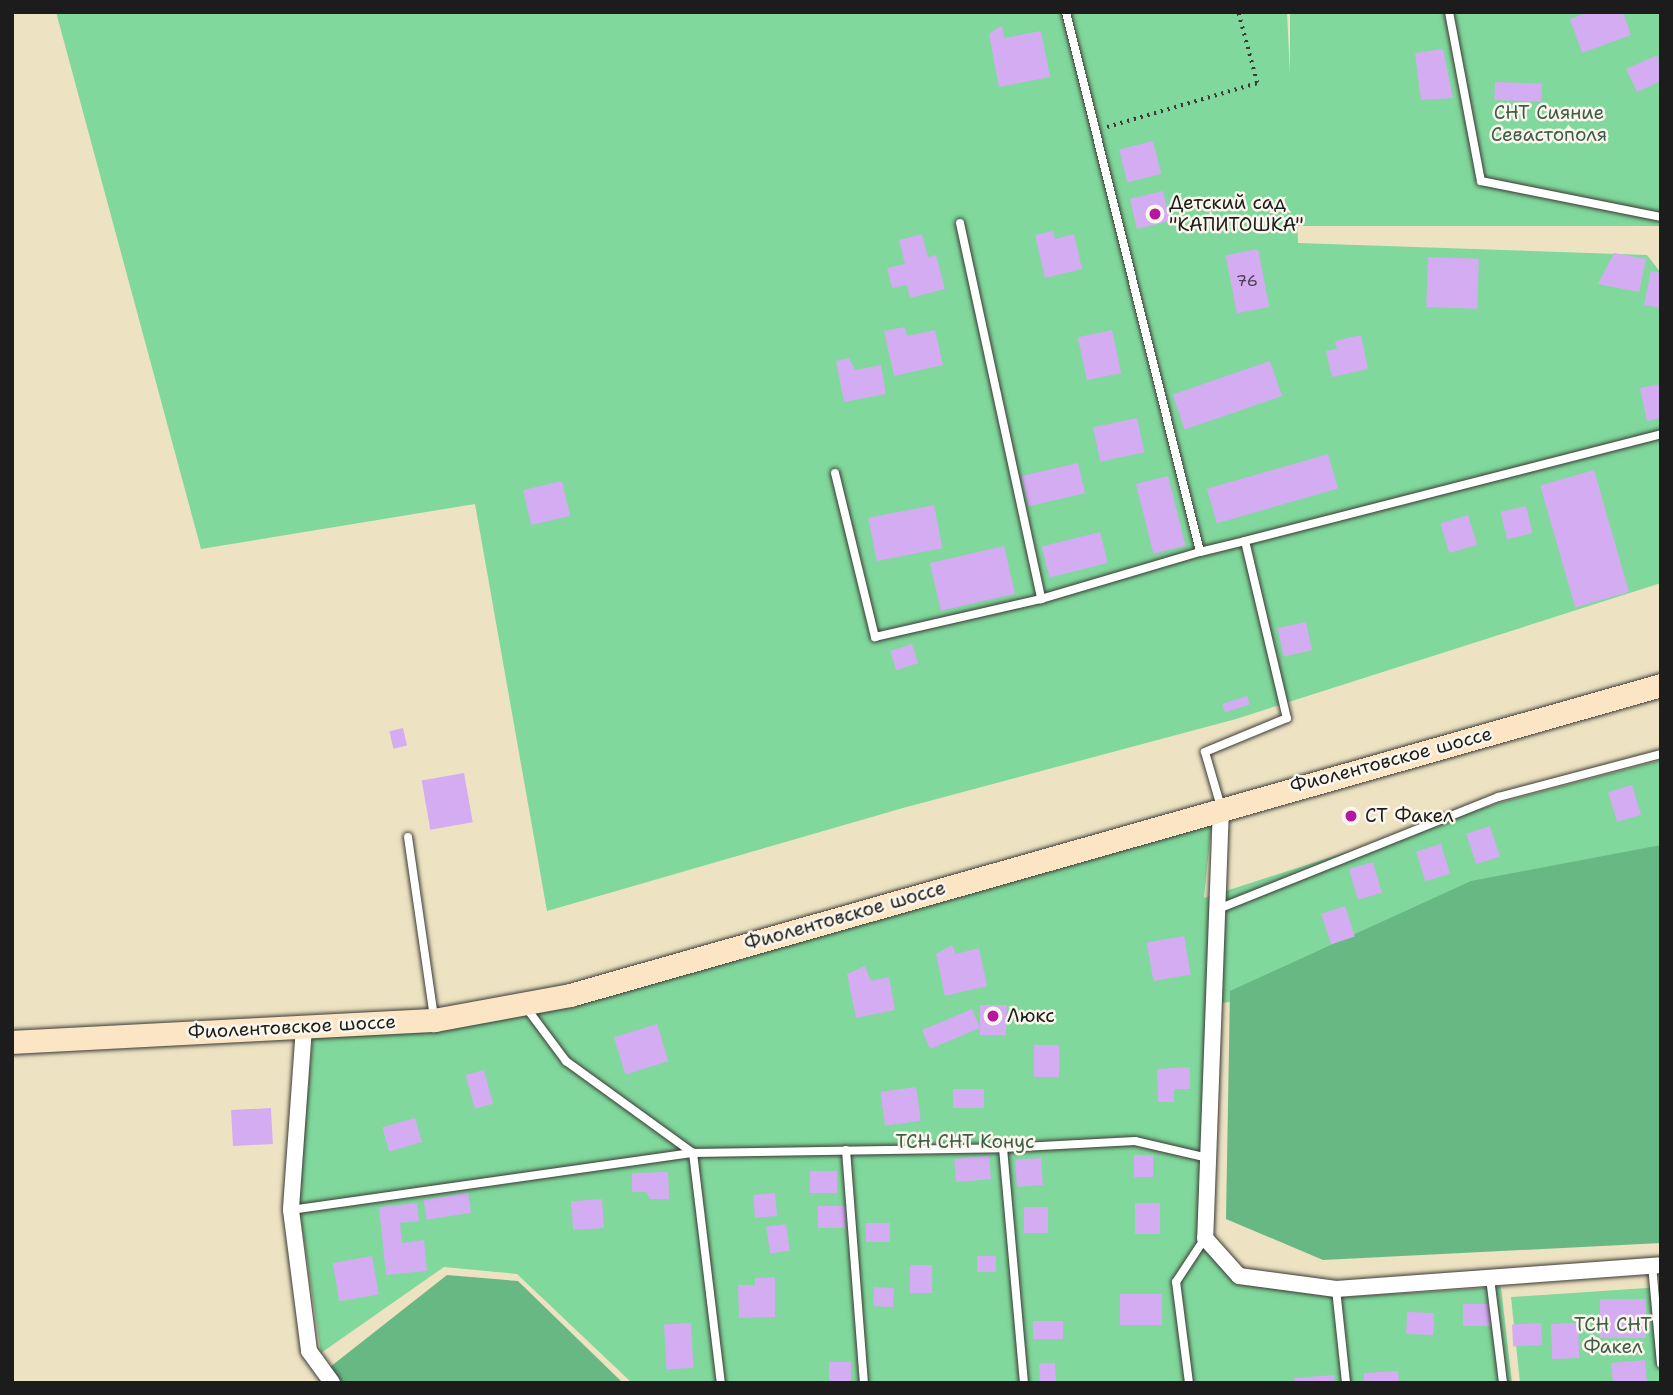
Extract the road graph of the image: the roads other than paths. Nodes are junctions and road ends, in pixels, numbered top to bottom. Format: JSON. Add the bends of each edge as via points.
{"nodes":[{"id":1,"x":1066,"y":12,"type":"edge"},
{"id":2,"x":1449,"y":12,"type":"edge"},
{"id":3,"x":1661,"y":217,"type":"edge"},
{"id":4,"x":960,"y":223,"type":"dead end"},
{"id":5,"x":1661,"y":435,"type":"edge"},
{"id":6,"x":835,"y":473,"type":"dead end"},
{"id":7,"x":1245,"y":541,"type":"junction"},
{"id":8,"x":1200,"y":552,"type":"junction"},
{"id":9,"x":1041,"y":599,"type":"junction"},
{"id":10,"x":1661,"y":685,"type":"edge"},
{"id":11,"x":1661,"y":754,"type":"edge"},
{"id":12,"x":1221,"y":807,"type":"junction"},
{"id":13,"x":408,"y":837,"type":"dead end"},
{"id":14,"x":1218,"y":909,"type":"junction"},
{"id":15,"x":524,"y":1004,"type":"junction"},
{"id":16,"x":434,"y":1020,"type":"junction"},
{"id":17,"x":304,"y":1027,"type":"junction"},
{"id":18,"x":12,"y":1042,"type":"edge"},
{"id":19,"x":1003,"y":1148,"type":"junction"},
{"id":20,"x":846,"y":1150,"type":"junction"},
{"id":21,"x":693,"y":1153,"type":"junction"},
{"id":22,"x":1208,"y":1158,"type":"junction"},
{"id":23,"x":291,"y":1210,"type":"junction"},
{"id":24,"x":1205,"y":1238,"type":"junction"},
{"id":25,"x":1656,"y":1265,"type":"edge"},
{"id":26,"x":1490,"y":1275,"type":"junction"},
{"id":27,"x":1336,"y":1289,"type":"junction"},
{"id":28,"x":1661,"y":1364,"type":"edge"},
{"id":29,"x":332,"y":1383,"type":"edge"},
{"id":30,"x":721,"y":1383,"type":"edge"},
{"id":31,"x":864,"y":1383,"type":"edge"},
{"id":32,"x":1024,"y":1383,"type":"edge"},
{"id":33,"x":1189,"y":1383,"type":"edge"},
{"id":34,"x":1346,"y":1383,"type":"edge"},
{"id":35,"x":1503,"y":1383,"type":"edge"}],
"edges":[{"from":1,"to":8,"type":"lane"},
{"from":2,"to":3,"type":"lane","via":[[1481,181]]},
{"from":4,"to":9,"type":"lane"},
{"from":5,"to":7,"type":"lane"},
{"from":6,"to":9,"type":"lane","via":[[875,637]]},
{"from":7,"to":8,"type":"lane"},
{"from":7,"to":12,"type":"lane","via":[[1287,718],[1205,752]]},
{"from":8,"to":9,"type":"lane"},
{"from":10,"to":12,"type":"main road","name":"Фиолентовское шоссе"},
{"from":11,"to":14,"type":"lane","via":[[1499,797]]},
{"from":12,"to":14,"type":"street"},
{"from":12,"to":15,"type":"main road","name":"Фиолентовское шоссе","via":[[570,995]]},
{"from":13,"to":16,"type":"lane"},
{"from":14,"to":22,"type":"street"},
{"from":15,"to":16,"type":"main road","name":"Фиолентовское шоссе"},
{"from":15,"to":21,"type":"lane","via":[[566,1061]]},
{"from":16,"to":17,"type":"main road","name":"Фиолентовское шоссе"},
{"from":17,"to":18,"type":"main road","name":"Фиолентовское шоссе"},
{"from":17,"to":23,"type":"street"},
{"from":19,"to":20,"type":"lane"},
{"from":19,"to":22,"type":"lane","via":[[1135,1141]]},
{"from":19,"to":32,"type":"lane"},
{"from":20,"to":21,"type":"lane"},
{"from":20,"to":31,"type":"lane"},
{"from":21,"to":23,"type":"lane"},
{"from":21,"to":30,"type":"lane"},
{"from":22,"to":24,"type":"street"},
{"from":23,"to":29,"type":"street","via":[[309,1351]]},
{"from":24,"to":27,"type":"street","via":[[1240,1276]]},
{"from":24,"to":33,"type":"lane","via":[[1175,1282]]},
{"from":25,"to":26,"type":"street"},
{"from":25,"to":28,"type":"lane"},
{"from":26,"to":27,"type":"street"},
{"from":26,"to":35,"type":"lane"},
{"from":27,"to":34,"type":"lane"}]}
